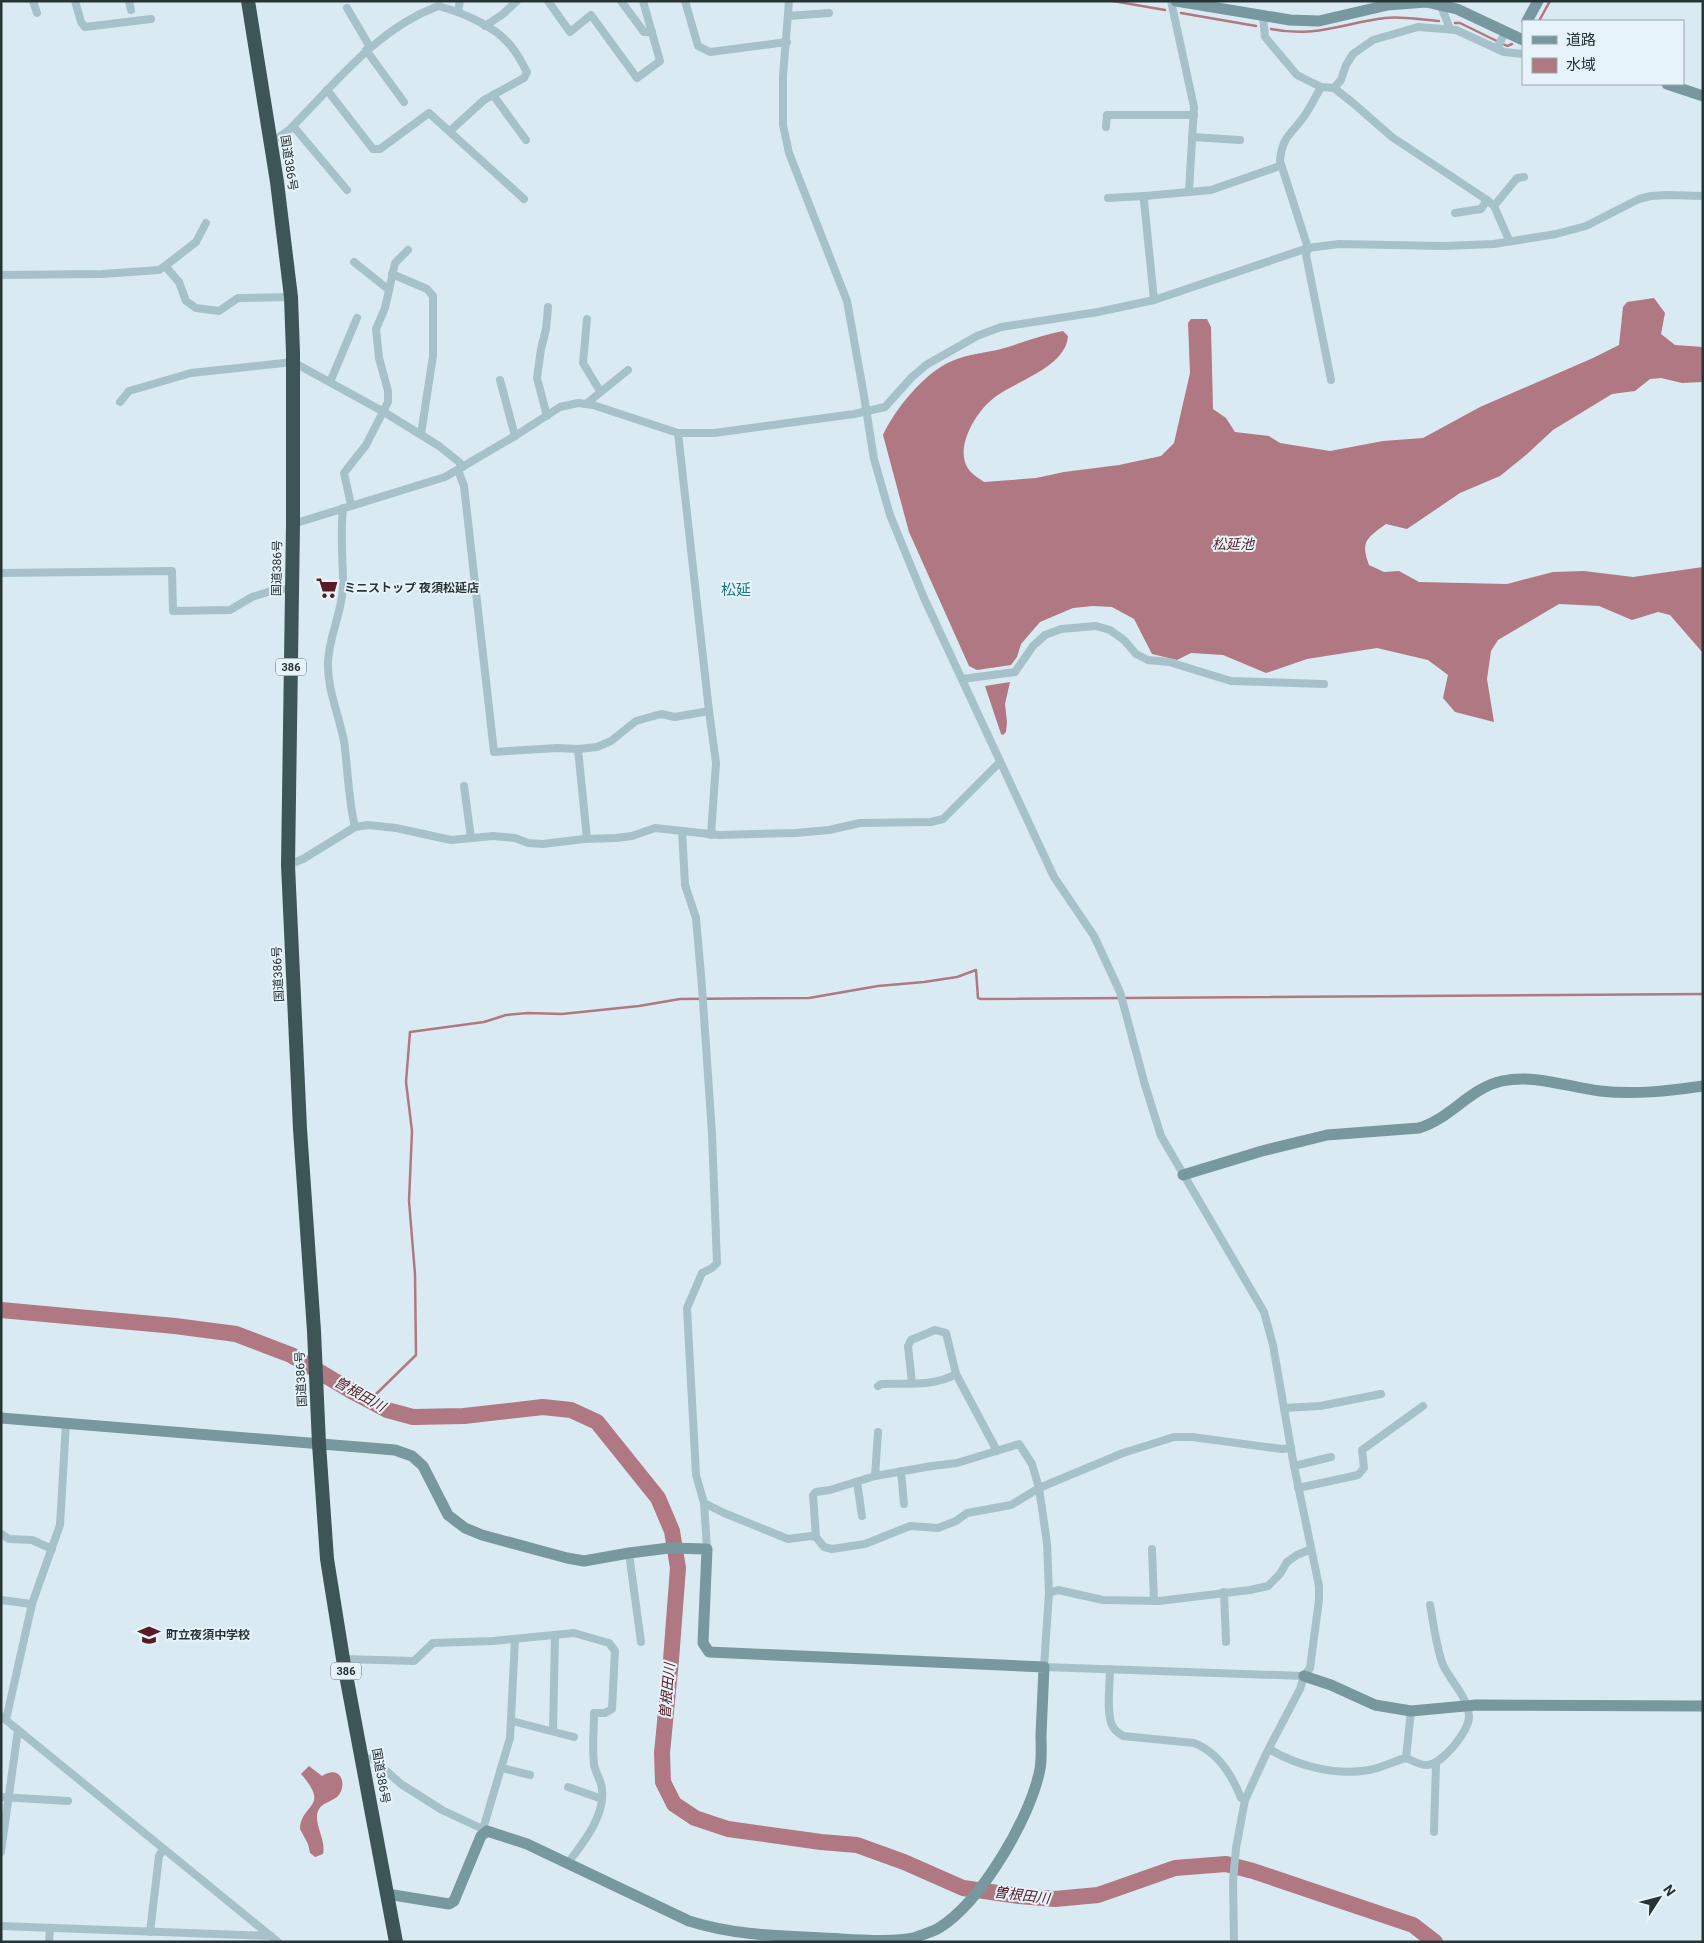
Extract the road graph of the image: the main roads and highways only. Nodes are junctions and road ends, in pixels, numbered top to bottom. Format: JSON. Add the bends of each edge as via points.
{"nodes":[{"id":1,"x":248,"y":1,"type":"edge"},
{"id":2,"x":396,"y":1942,"type":"edge"}],
"edges":[{"from":1,"to":2,"type":"highway","name":"国道386号","number":"386","via":[[271,140],[291,297],[293,524],[288,865],[300,1129],[327,1559]]}]}
